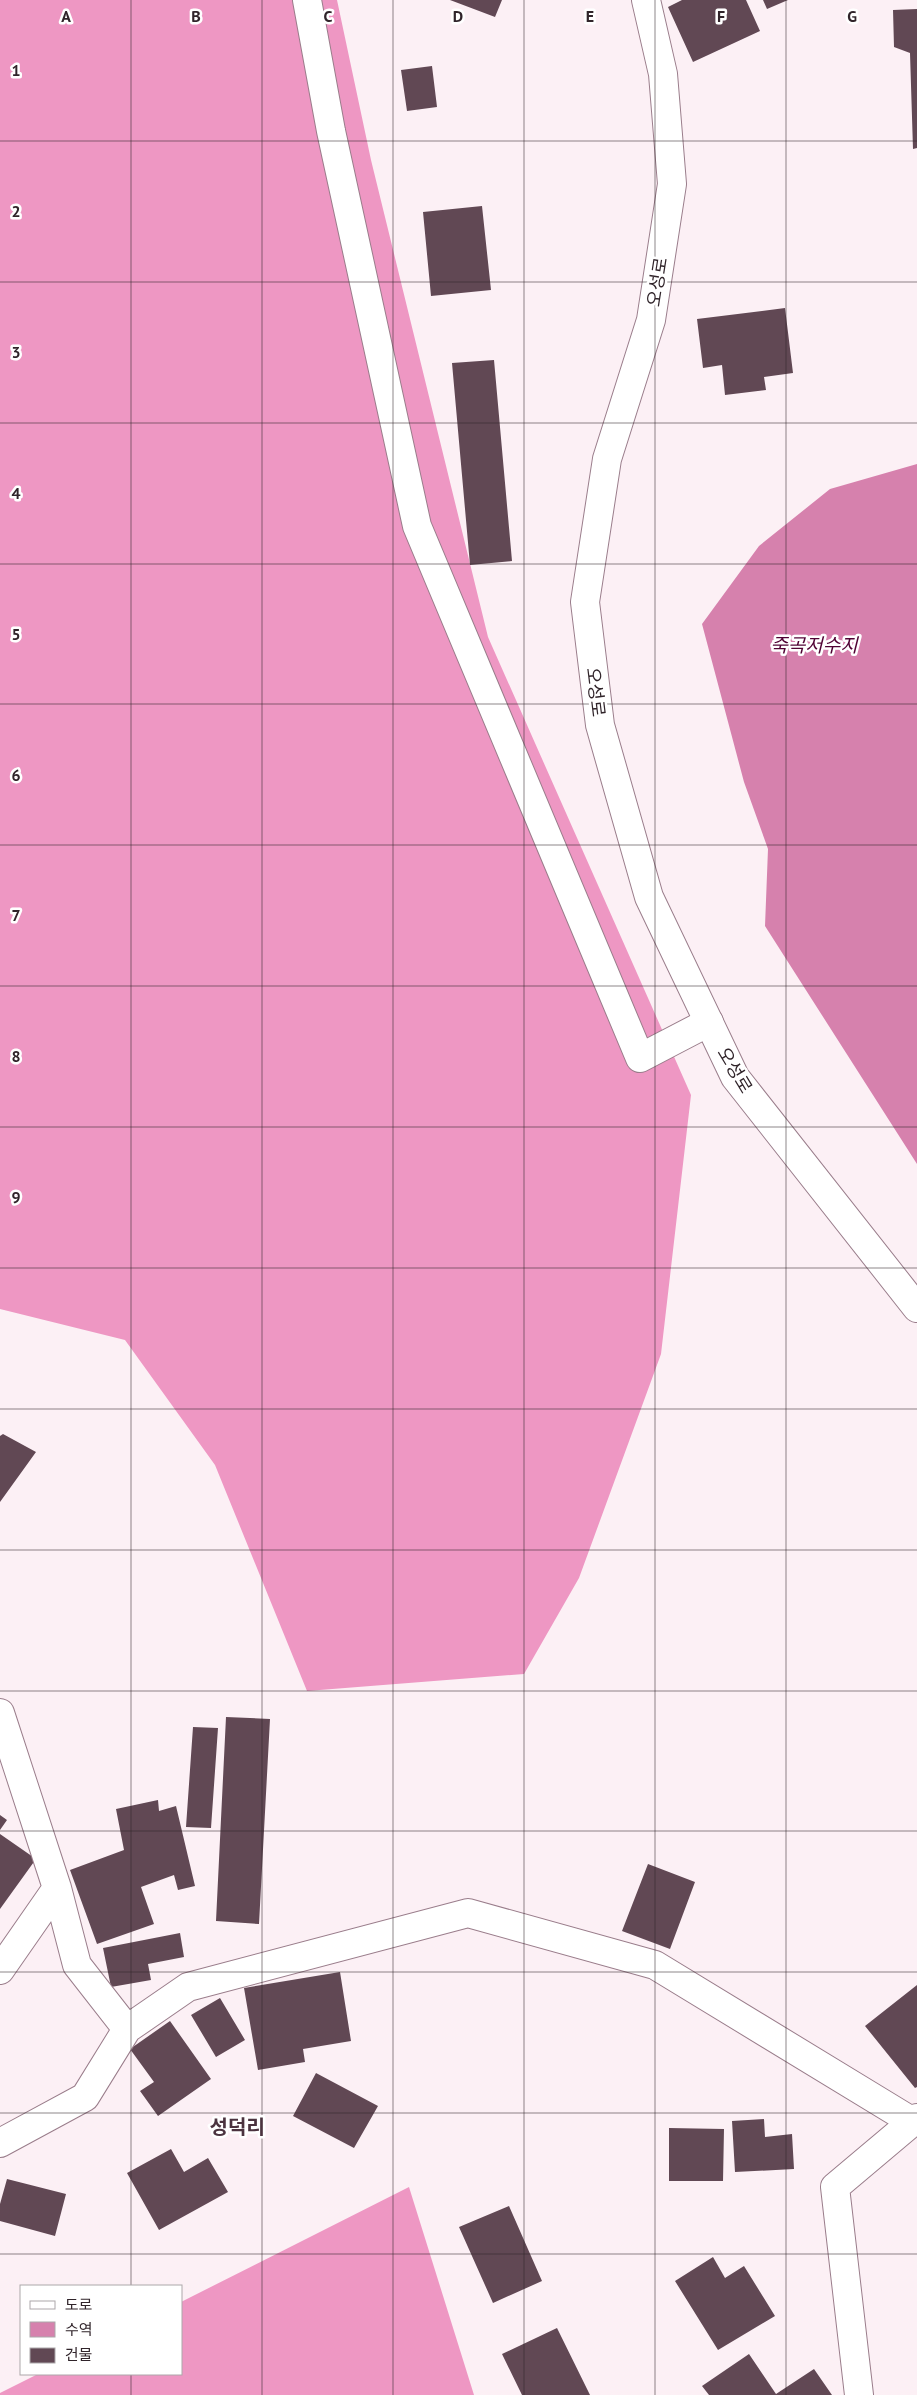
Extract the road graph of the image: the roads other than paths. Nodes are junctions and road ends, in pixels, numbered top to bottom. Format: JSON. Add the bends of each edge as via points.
{"nodes":[{"id":1,"x":307,"y":0,"type":"edge"},
{"id":2,"x":646,"y":0,"type":"edge"},
{"id":3,"x":709,"y":1022,"type":"junction"},
{"id":4,"x":917,"y":1308,"type":"edge"},
{"id":5,"x":0,"y":1713,"type":"edge"},
{"id":6,"x":57,"y":1888,"type":"junction"},
{"id":7,"x":0,"y":1970,"type":"edge"},
{"id":8,"x":127,"y":2029,"type":"junction"},
{"id":9,"x":915,"y":2120,"type":"edge"},
{"id":10,"x":0,"y":2143,"type":"edge"},
{"id":11,"x":859,"y":2395,"type":"edge"}],
"edges":[{"from":1,"to":3,"type":"street","via":[[331,131],[417,526],[640,1058]]},
{"from":2,"to":3,"type":"street","name":"오성로","via":[[663,74],[672,184],[651,320],[607,459],[585,602],[600,725],[649,897]]},
{"from":3,"to":4,"type":"street","name":"오성로","via":[[735,1077]]},
{"from":5,"to":6,"type":"street"},
{"from":6,"to":7,"type":"street"},
{"from":6,"to":8,"type":"street","via":[[77,1965]]},
{"from":8,"to":9,"type":"street","via":[[188,1987],[468,1913],[655,1965]]},
{"from":8,"to":10,"type":"street","via":[[85,2097]]},
{"from":9,"to":11,"type":"street","via":[[835,2187]]}]}
